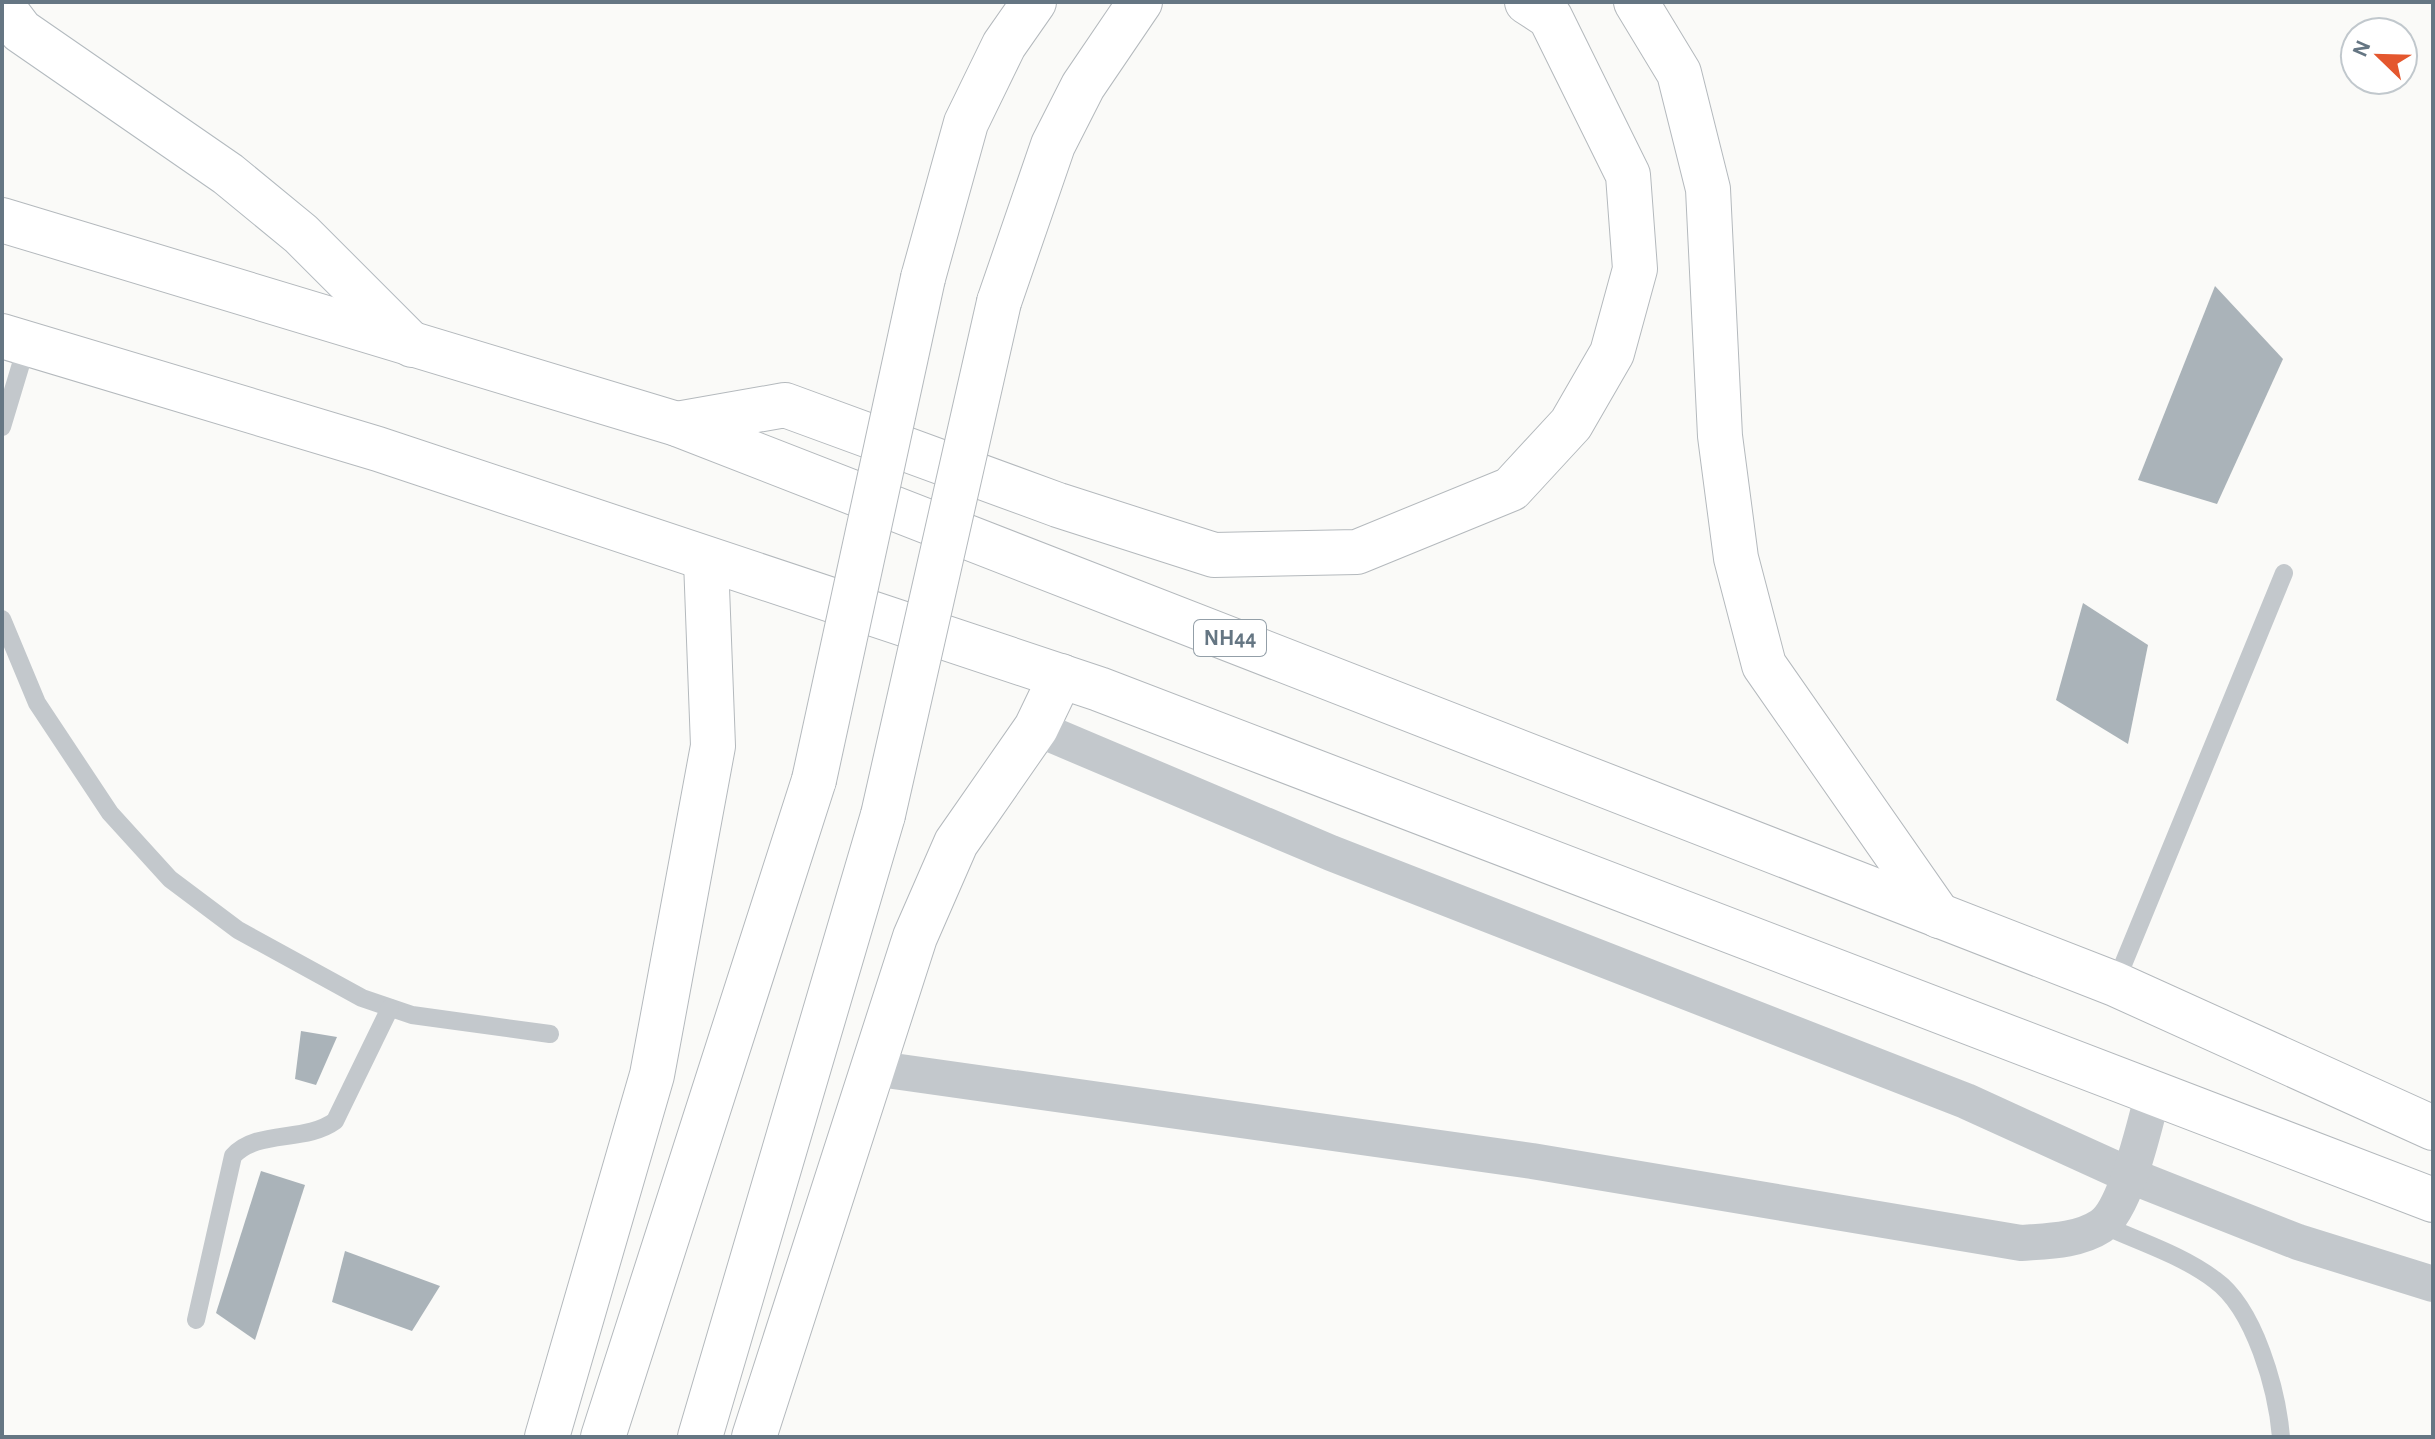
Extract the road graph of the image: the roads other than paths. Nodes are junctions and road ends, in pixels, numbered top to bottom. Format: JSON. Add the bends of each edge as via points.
{"nodes":[{"id":1,"x":1034,"y":2,"type":"edge"},
{"id":2,"x":1140,"y":2,"type":"edge"},
{"id":3,"x":1527,"y":2,"type":"edge"},
{"id":4,"x":1636,"y":2,"type":"edge"},
{"id":5,"x":2,"y":6,"type":"edge"},
{"id":6,"x":2,"y":220,"type":"edge"},
{"id":7,"x":14,"y":340,"type":"edge"},
{"id":8,"x":412,"y":345,"type":"junction"},
{"id":9,"x":677,"y":424,"type":"junction"},
{"id":10,"x":2,"y":427,"type":"edge"},
{"id":11,"x":706,"y":561,"type":"junction"},
{"id":12,"x":2284,"y":573,"type":"dead end"},
{"id":13,"x":2,"y":619,"type":"edge"},
{"id":14,"x":1061,"y":676,"type":"junction"},
{"id":15,"x":1036,"y":728,"type":"junction"},
{"id":16,"x":1939,"y":916,"type":"junction"},
{"id":17,"x":2115,"y":984,"type":"junction"},
{"id":18,"x":390,"y":1008,"type":"junction"},
{"id":19,"x":550,"y":1034,"type":"dead end"},
{"id":20,"x":872,"y":1068,"type":"junction"},
{"id":21,"x":2153,"y":1093,"type":"junction"},
{"id":22,"x":2433,"y":1128,"type":"edge"},
{"id":23,"x":2131,"y":1176,"type":"junction"},
{"id":24,"x":2433,"y":1200,"type":"edge"},
{"id":25,"x":2103,"y":1225,"type":"junction"},
{"id":26,"x":2433,"y":1284,"type":"edge"},
{"id":27,"x":196,"y":1320,"type":"dead end"},
{"id":28,"x":547,"y":1437,"type":"edge"},
{"id":29,"x":603,"y":1437,"type":"edge"},
{"id":30,"x":700,"y":1437,"type":"edge"},
{"id":31,"x":754,"y":1437,"type":"edge"},
{"id":32,"x":2281,"y":1437,"type":"edge"}],
"edges":[{"from":1,"to":29,"type":"main road","bridge":true,"via":[[1004,45],[966,123],[923,278],[814,780]]},
{"from":2,"to":30,"type":"main road","bridge":true,"via":[[1083,86],[1053,145],[999,302],[883,815]]},
{"from":3,"to":9,"type":"main road","via":[[1550,17],[1628,175],[1635,269],[1612,353],[1571,424],[1511,489],[1357,552],[1214,555],[1058,505],[785,405]]},
{"from":4,"to":16,"type":"main road","via":[[1679,73],[1708,189],[1720,436],[1736,558],[1764,665]]},
{"from":5,"to":8,"type":"main road","via":[[21,31],[228,174],[277,214]]},
{"from":6,"to":8,"type":"main road","number":"NH44"},
{"from":7,"to":10,"type":"lane"},
{"from":7,"to":11,"type":"main road","via":[[378,449]]},
{"from":8,"to":9,"type":"main road","number":"NH44"},
{"from":9,"to":16,"type":"main road","number":"NH44"},
{"from":11,"to":14,"type":"main road"},
{"from":11,"to":28,"type":"main road","via":[[713,746],[652,1075]]},
{"from":12,"to":17,"type":"lane"},
{"from":13,"to":18,"type":"lane","via":[[37,703],[110,813],[170,879],[238,930],[306,970]]},
{"from":14,"to":15,"type":"main road"},
{"from":14,"to":21,"type":"main road"},
{"from":15,"to":20,"type":"main road","via":[[945,865]]},
{"from":15,"to":23,"type":"street","via":[[1331,853],[1966,1101]]},
{"from":16,"to":17,"type":"main road","number":"NH44"},
{"from":17,"to":22,"type":"main road","number":"NH44"},
{"from":18,"to":19,"type":"lane"},
{"from":18,"to":27,"type":"lane","via":[[335,1121],[321,1132],[242,1145],[233,1156]]},
{"from":20,"to":25,"type":"street","via":[[1532,1161],[2021,1243],[2068,1239]]},
{"from":20,"to":31,"type":"main road"},
{"from":21,"to":23,"type":"street"},
{"from":21,"to":24,"type":"main road"},
{"from":23,"to":25,"type":"street"},
{"from":23,"to":26,"type":"street","via":[[2298,1242]]},
{"from":25,"to":32,"type":"lane","via":[[2217,1281],[2242,1312],[2258,1345],[2278,1402]]}]}
